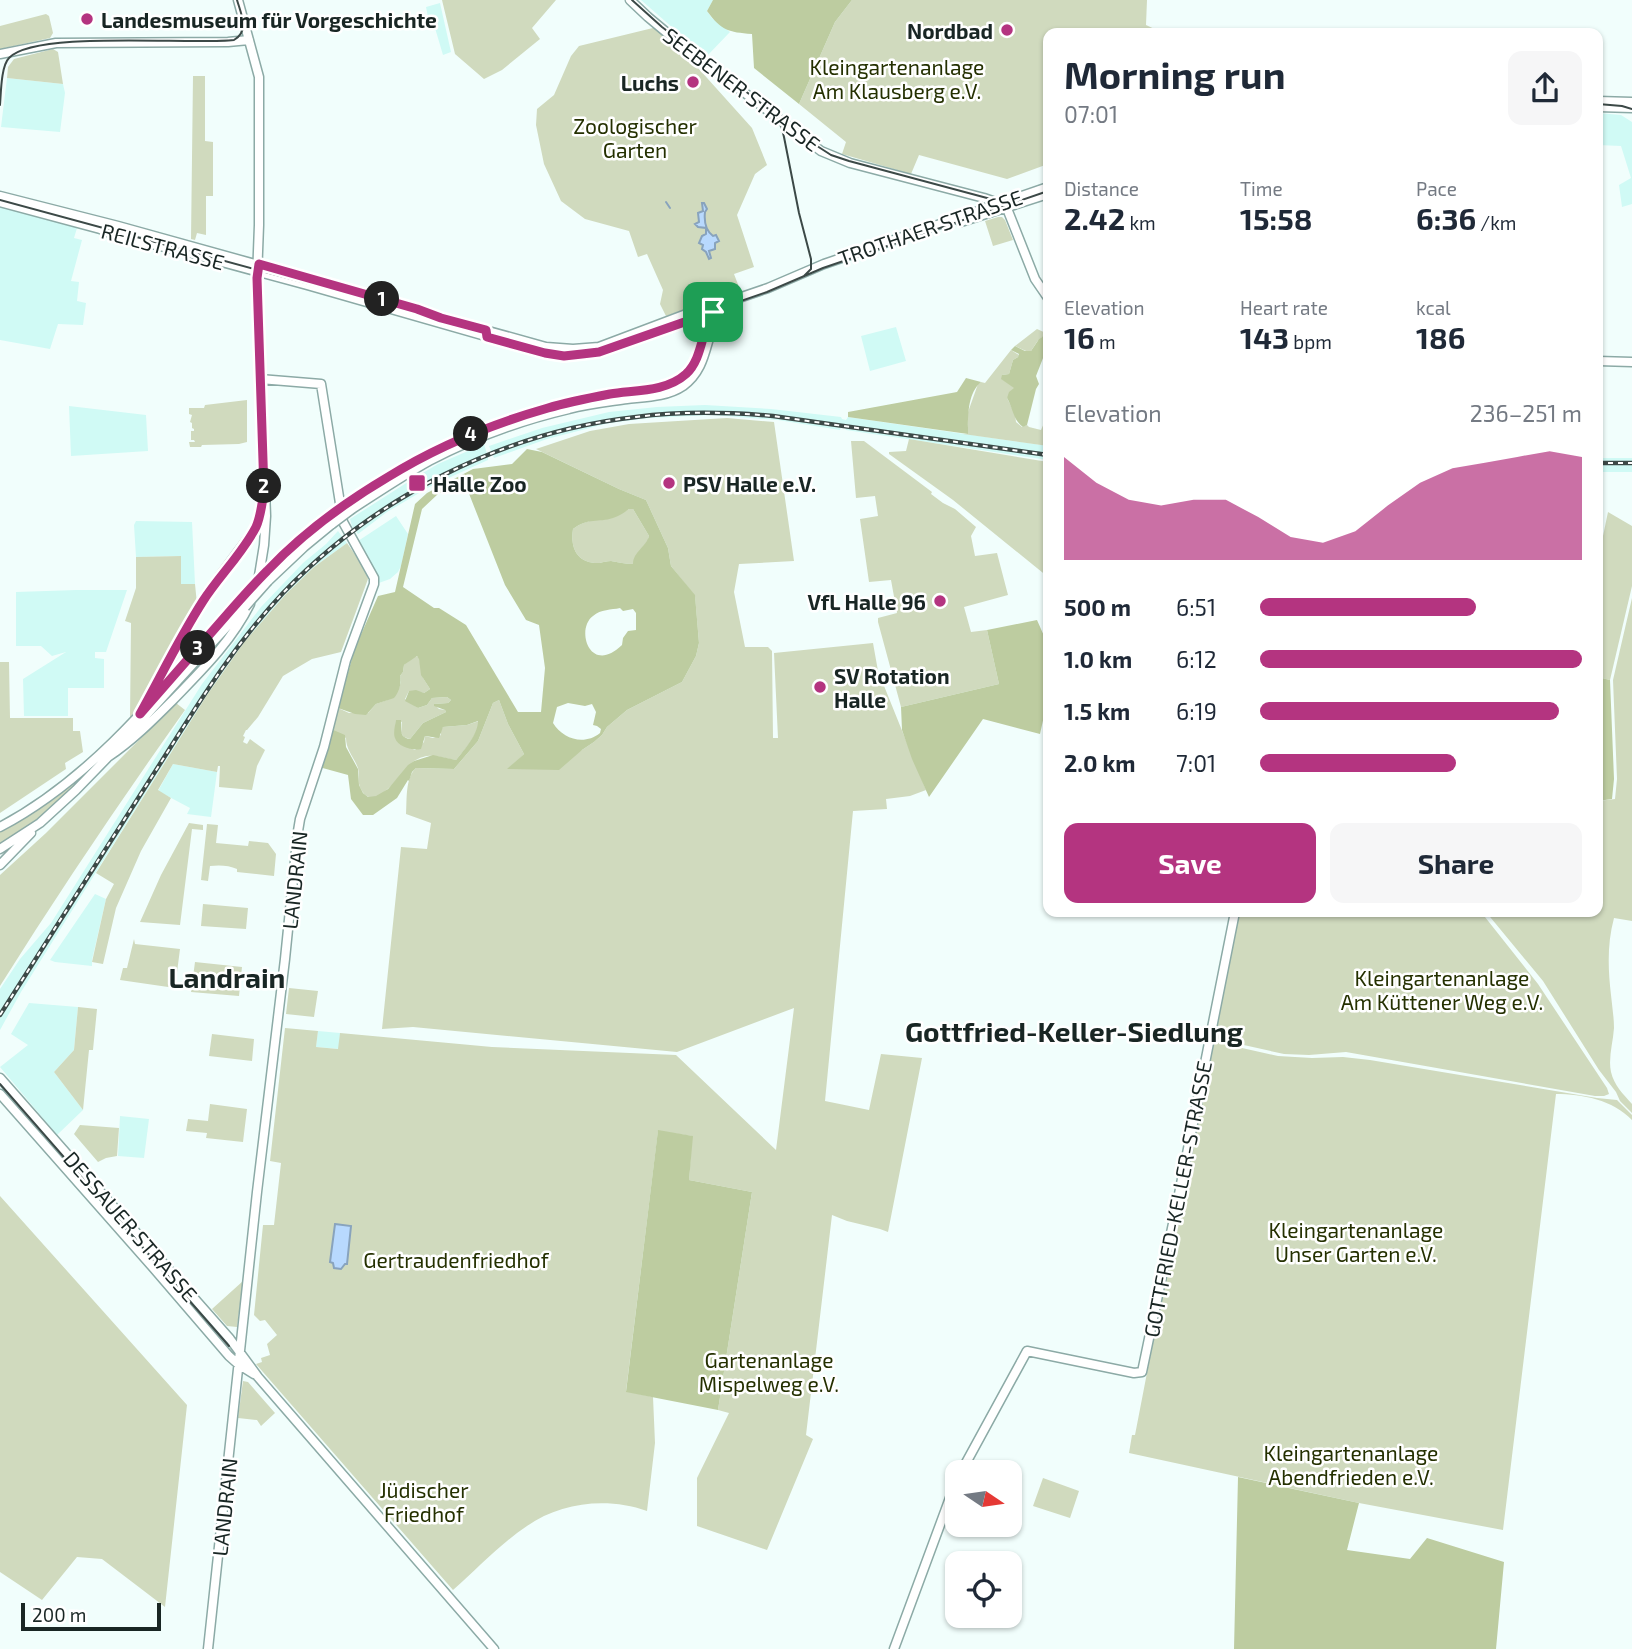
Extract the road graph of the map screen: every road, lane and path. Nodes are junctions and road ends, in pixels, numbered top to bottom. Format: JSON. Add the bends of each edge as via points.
{"nodes":[{"id":1,"x":238,"y":0,"type":"edge"},
{"id":2,"x":630,"y":0,"type":"edge"},
{"id":3,"x":249,"y":40,"type":"junction"},
{"id":4,"x":0,"y":54,"type":"edge"},
{"id":5,"x":1603,"y":101,"type":"edge"},
{"id":6,"x":1632,"y":102,"type":"edge"},
{"id":7,"x":1603,"y":107,"type":"edge"},
{"id":8,"x":1632,"y":111,"type":"edge"},
{"id":9,"x":1043,"y":189,"type":"edge"},
{"id":10,"x":1043,"y":195,"type":"edge"},
{"id":11,"x":0,"y":196,"type":"edge"},
{"id":12,"x":975,"y":196,"type":"junction"},
{"id":13,"x":0,"y":202,"type":"edge"},
{"id":14,"x":1003,"y":206,"type":"junction"},
{"id":15,"x":976,"y":212,"type":"junction"},
{"id":16,"x":258,"y":268,"type":"junction"},
{"id":17,"x":813,"y":271,"type":"junction"},
{"id":18,"x":1043,"y":291,"type":"edge"},
{"id":19,"x":727,"y":305,"type":"junction"},
{"id":20,"x":713,"y":312,"type":"junction"},
{"id":21,"x":696,"y":317,"type":"junction"},
{"id":22,"x":705,"y":331,"type":"junction"},
{"id":23,"x":486,"y":333,"type":"junction"},
{"id":24,"x":1603,"y":361,"type":"edge"},
{"id":25,"x":1632,"y":362,"type":"edge"},
{"id":26,"x":260,"y":379,"type":"junction"},
{"id":27,"x":482,"y":434,"type":"junction"},
{"id":28,"x":264,"y":491,"type":"junction"},
{"id":29,"x":331,"y":520,"type":"junction"},
{"id":30,"x":265,"y":533,"type":"junction"},
{"id":31,"x":244,"y":546,"type":"junction"},
{"id":32,"x":140,"y":714,"type":"junction"},
{"id":33,"x":108,"y":757,"type":"junction"},
{"id":34,"x":40,"y":823,"type":"junction"},
{"id":35,"x":0,"y":827,"type":"edge"},
{"id":36,"x":0,"y":849,"type":"edge"},
{"id":37,"x":0,"y":865,"type":"edge"},
{"id":38,"x":1234,"y":917,"type":"edge"},
{"id":39,"x":0,"y":1078,"type":"edge"},
{"id":40,"x":0,"y":1094,"type":"edge"},
{"id":41,"x":240,"y":1350,"type":"junction"},
{"id":42,"x":225,"y":1351,"type":"junction"},
{"id":43,"x":238,"y":1364,"type":"junction"},
{"id":44,"x":258,"y":1377,"type":"junction"},
{"id":45,"x":968,"y":1460,"type":"edge"},
{"id":46,"x":945,"y":1511,"type":"edge"},
{"id":47,"x":208,"y":1649,"type":"edge"},
{"id":48,"x":494,"y":1649,"type":"edge"},
{"id":49,"x":894,"y":1649,"type":"edge"}],
"edges":[{"from":1,"to":3,"type":"main road"},
{"from":2,"to":12,"type":"main road","name":"SEEBENER STRASSE","via":[[821,151]]},
{"from":3,"to":4,"type":"main road","via":[[56,43]]},
{"from":3,"to":16,"type":"main road","via":[[259,77]]},
{"from":5,"to":6,"type":"main road"},
{"from":7,"to":8,"type":"main road"},
{"from":9,"to":14,"type":"main road","name":"TROTHAER STRASSE"},
{"from":10,"to":14,"type":"main road","name":"TROTHAER STRASSE"},
{"from":11,"to":16,"type":"main road","name":"REILSTRASSE"},
{"from":12,"to":14,"type":"main road","name":"SEEBENER STRASSE"},
{"from":12,"to":15,"type":"main road"},
{"from":13,"to":16,"type":"main road","name":"REILSTRASSE","via":[[160,247]]},
{"from":14,"to":15,"type":"main road","name":"TROTHAER STRASSE"},
{"from":14,"to":17,"type":"main road","name":"TROTHAER STRASSE"},
{"from":14,"to":18,"type":"main road"},
{"from":15,"to":17,"type":"main road","name":"TROTHAER STRASSE"},
{"from":16,"to":23,"type":"main road","name":"REILSTRASSE","via":[[417,309]]},
{"from":16,"to":26,"type":"main road"},
{"from":17,"to":19,"type":"main road","name":"REILSTRASSE"},
{"from":19,"to":20,"type":"main road"},
{"from":19,"to":23,"type":"main road","name":"REILSTRASSE","via":[[713,304],[582,349]]},
{"from":19,"to":27,"type":"main road","via":[[714,324],[700,367],[678,388],[568,409]]},
{"from":20,"to":21,"type":"main road","name":"REILSTRASSE"},
{"from":20,"to":22,"type":"main road"},
{"from":21,"to":22,"type":"main road"},
{"from":21,"to":23,"type":"main road","name":"REILSTRASSE","via":[[599,352],[564,356]]},
{"from":22,"to":27,"type":"main road","via":[[693,365],[672,383],[559,405],[508,420]]},
{"from":24,"to":25,"type":"main road"},
{"from":26,"to":28,"type":"main road"},
{"from":26,"to":41,"type":"main road","name":"LANDRAIN","via":[[321,384],[343,522],[374,578],[374,589],[346,660],[300,819]]},
{"from":27,"to":29,"type":"main road","bridge":true,"via":[[388,476]]},
{"from":28,"to":30,"type":"main road"},
{"from":28,"to":31,"type":"main road","via":[[257,524]]},
{"from":29,"to":32,"type":"main road","bridge":true,"via":[[267,570]]},
{"from":29,"to":33,"type":"main road","bridge":true,"via":[[268,580]]},
{"from":30,"to":31,"type":"main road"},
{"from":30,"to":33,"type":"main road","via":[[256,588],[229,639],[137,736]]},
{"from":31,"to":32,"type":"main road","via":[[199,608]]},
{"from":32,"to":35,"type":"main road","via":[[63,787]]},
{"from":33,"to":34,"type":"main road"},
{"from":34,"to":36,"type":"main road"},
{"from":34,"to":37,"type":"main road"},
{"from":38,"to":45,"type":"main road","name":"GOTTFRIED-KELLER-STRASSE","via":[[1144,1368],[1134,1373],[1027,1351]]},
{"from":39,"to":41,"type":"main road","name":"DESSAUER STRASSE"},
{"from":40,"to":42,"type":"main road","name":"DESSAUER STRASSE"},
{"from":41,"to":42,"type":"main road"},
{"from":41,"to":43,"type":"main road","name":"LANDRAIN"},
{"from":41,"to":44,"type":"main road","name":"DESSAUER STRASSE"},
{"from":42,"to":43,"type":"main road","name":"DESSAUER STRASSE"},
{"from":43,"to":44,"type":"main road","name":"DESSAUER STRASSE"},
{"from":43,"to":47,"type":"main road","name":"LANDRAIN"},
{"from":44,"to":48,"type":"main road","name":"DESSAUER STRASSE"},
{"from":46,"to":49,"type":"main road"}]}
